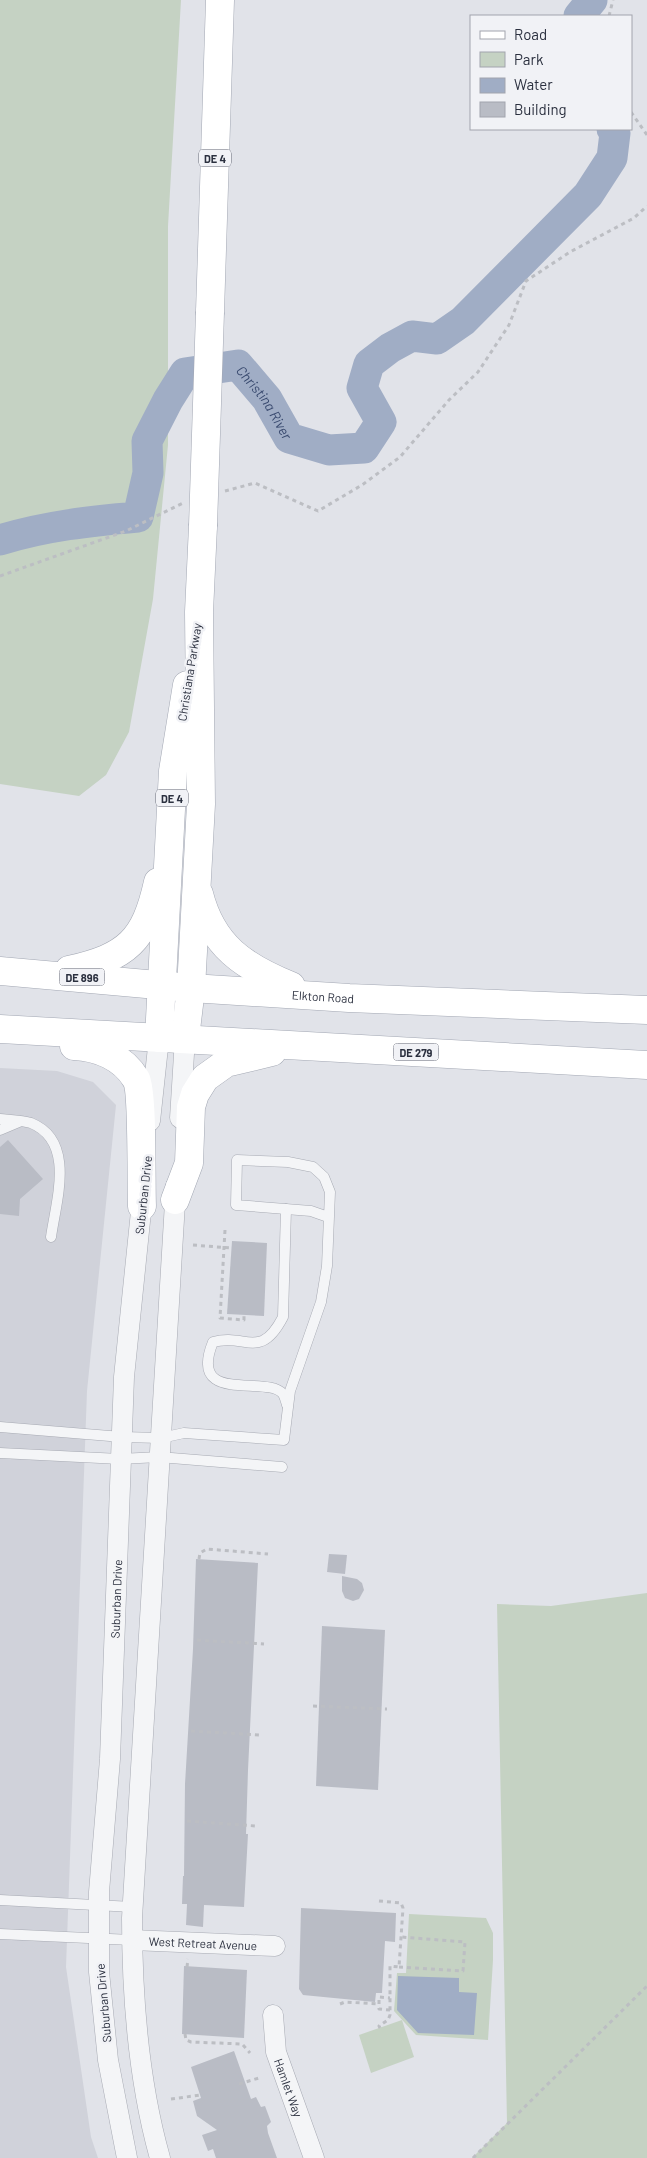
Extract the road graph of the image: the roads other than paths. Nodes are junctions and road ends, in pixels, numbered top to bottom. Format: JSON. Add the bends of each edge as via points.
{"nodes":[{"id":1,"x":220,"y":2,"type":"edge"},
{"id":2,"x":199,"y":612,"type":"junction"},
{"id":3,"x":171,"y":827,"type":"junction"},
{"id":4,"x":197,"y":885,"type":"junction"},
{"id":5,"x":0,"y":971,"type":"edge"},
{"id":6,"x":48,"y":974,"type":"junction"},
{"id":7,"x":163,"y":985,"type":"junction"},
{"id":8,"x":191,"y":988,"type":"junction"},
{"id":9,"x":310,"y":994,"type":"junction"},
{"id":10,"x":647,"y":1010,"type":"edge"},
{"id":11,"x":0,"y":1029,"type":"edge"},
{"id":12,"x":172,"y":1038,"type":"junction"},
{"id":13,"x":0,"y":1042,"type":"edge"},
{"id":14,"x":299,"y":1045,"type":"junction"},
{"id":15,"x":647,"y":1065,"type":"edge"},
{"id":16,"x":0,"y":1119,"type":"edge"},
{"id":17,"x":20,"y":1122,"type":"junction"},
{"id":18,"x":0,"y":1130,"type":"edge"},
{"id":19,"x":175,"y":1200,"type":"junction"},
{"id":20,"x":142,"y":1206,"type":"junction"},
{"id":21,"x":286,"y":1209,"type":"junction"},
{"id":22,"x":328,"y":1217,"type":"junction"},
{"id":23,"x":50,"y":1237,"type":"dead end"},
{"id":24,"x":287,"y":1406,"type":"junction"},
{"id":25,"x":0,"y":1427,"type":"edge"},
{"id":26,"x":122,"y":1437,"type":"junction"},
{"id":27,"x":160,"y":1447,"type":"junction"},
{"id":28,"x":0,"y":1453,"type":"edge"},
{"id":29,"x":120,"y":1459,"type":"junction"},
{"id":30,"x":282,"y":1467,"type":"dead end"},
{"id":31,"x":0,"y":1900,"type":"edge"},
{"id":32,"x":99,"y":1906,"type":"junction"},
{"id":33,"x":133,"y":1907,"type":"junction"},
{"id":34,"x":0,"y":1934,"type":"edge"},
{"id":35,"x":99,"y":1940,"type":"junction"},
{"id":36,"x":132,"y":1940,"type":"junction"},
{"id":37,"x":275,"y":1946,"type":"dead end"},
{"id":38,"x":273,"y":2014,"type":"dead end"},
{"id":39,"x":127,"y":2158,"type":"edge"},
{"id":40,"x":160,"y":2158,"type":"edge"},
{"id":41,"x":314,"y":2158,"type":"edge"}],
"edges":[{"from":1,"to":2,"type":"main road","number":"DE 4","bridge":true},
{"from":2,"to":3,"type":"main road","name":"Christiana Parkway","number":"DE 4","via":[[173,771]]},
{"from":2,"to":4,"type":"main road","name":"Christiana Parkway","number":"DE 4","via":[[202,804]]},
{"from":3,"to":6,"type":"main road","via":[[150,912],[136,939],[112,958]]},
{"from":3,"to":7,"type":"main road","name":"Christiana Parkway","number":"DE 4"},
{"from":4,"to":8,"type":"main road","name":"Christiana Parkway","number":"DE 4"},
{"from":4,"to":9,"type":"main road","via":[[209,923],[233,955],[257,972]]},
{"from":5,"to":6,"type":"main road","name":"Elkton Road","number":"DE 896"},
{"from":6,"to":7,"type":"main road","name":"Elkton Road","number":"DE 896"},
{"from":7,"to":8,"type":"main road","name":"Elkton Road"},
{"from":7,"to":12,"type":"main road","name":"Christiana Parkway","number":"DE 4"},
{"from":8,"to":9,"type":"main road","name":"Elkton Road"},
{"from":8,"to":12,"type":"main road","name":"Christiana Parkway","number":"DE 4"},
{"from":9,"to":10,"type":"main road","name":"Elkton Road"},
{"from":11,"to":12,"type":"main road"},
{"from":12,"to":14,"type":"main road","number":"DE 279"},
{"from":12,"to":19,"type":"street"},
{"from":12,"to":20,"type":"street","name":"Suburban Drive"},
{"from":13,"to":20,"type":"main road","via":[[87,1046],[121,1061],[137,1080],[140,1099]]},
{"from":14,"to":15,"type":"main road","number":"DE 279"},
{"from":14,"to":19,"type":"main road","via":[[226,1063],[206,1078],[191,1107],[189,1163]]},
{"from":16,"to":17,"type":"lane"},
{"from":17,"to":18,"type":"lane"},
{"from":17,"to":23,"type":"lane","via":[[29,1122],[51,1138],[60,1160]]},
{"from":19,"to":27,"type":"street"},
{"from":20,"to":26,"type":"street","name":"Suburban Drive","via":[[124,1376]]},
{"from":21,"to":22,"type":"lane","via":[[311,1211]]},
{"from":21,"to":22,"type":"lane","via":[[236,1205],[237,1160],[288,1162],[313,1167],[324,1176],[330,1192]]},
{"from":21,"to":24,"type":"lane","via":[[283,1317],[266,1340],[252,1344],[213,1342],[209,1369],[215,1379],[226,1384],[274,1388],[283,1394]]},
{"from":22,"to":24,"type":"lane","via":[[327,1266],[321,1302]]},
{"from":24,"to":27,"type":"lane","via":[[284,1440],[184,1434]]},
{"from":25,"to":26,"type":"lane"},
{"from":26,"to":27,"type":"lane"},
{"from":26,"to":29,"type":"street","name":"Suburban Drive"},
{"from":27,"to":29,"type":"lane"},
{"from":27,"to":30,"type":"lane"},
{"from":27,"to":33,"type":"street"},
{"from":28,"to":29,"type":"lane"},
{"from":29,"to":32,"type":"street","name":"Suburban Drive","via":[[110,1759]]},
{"from":31,"to":32,"type":"lane"},
{"from":32,"to":33,"type":"lane"},
{"from":32,"to":35,"type":"street","name":"Suburban Drive"},
{"from":33,"to":36,"type":"street"},
{"from":34,"to":35,"type":"lane"},
{"from":35,"to":36,"type":"lane"},
{"from":35,"to":39,"type":"street","name":"Suburban Drive","via":[[108,2060]]},
{"from":36,"to":37,"type":"street","name":"West Retreat Avenue"},
{"from":36,"to":40,"type":"street","via":[[132,1982],[142,2076]]},
{"from":38,"to":41,"type":"street","name":"Hamlet Way","via":[[276,2052]]}]}
